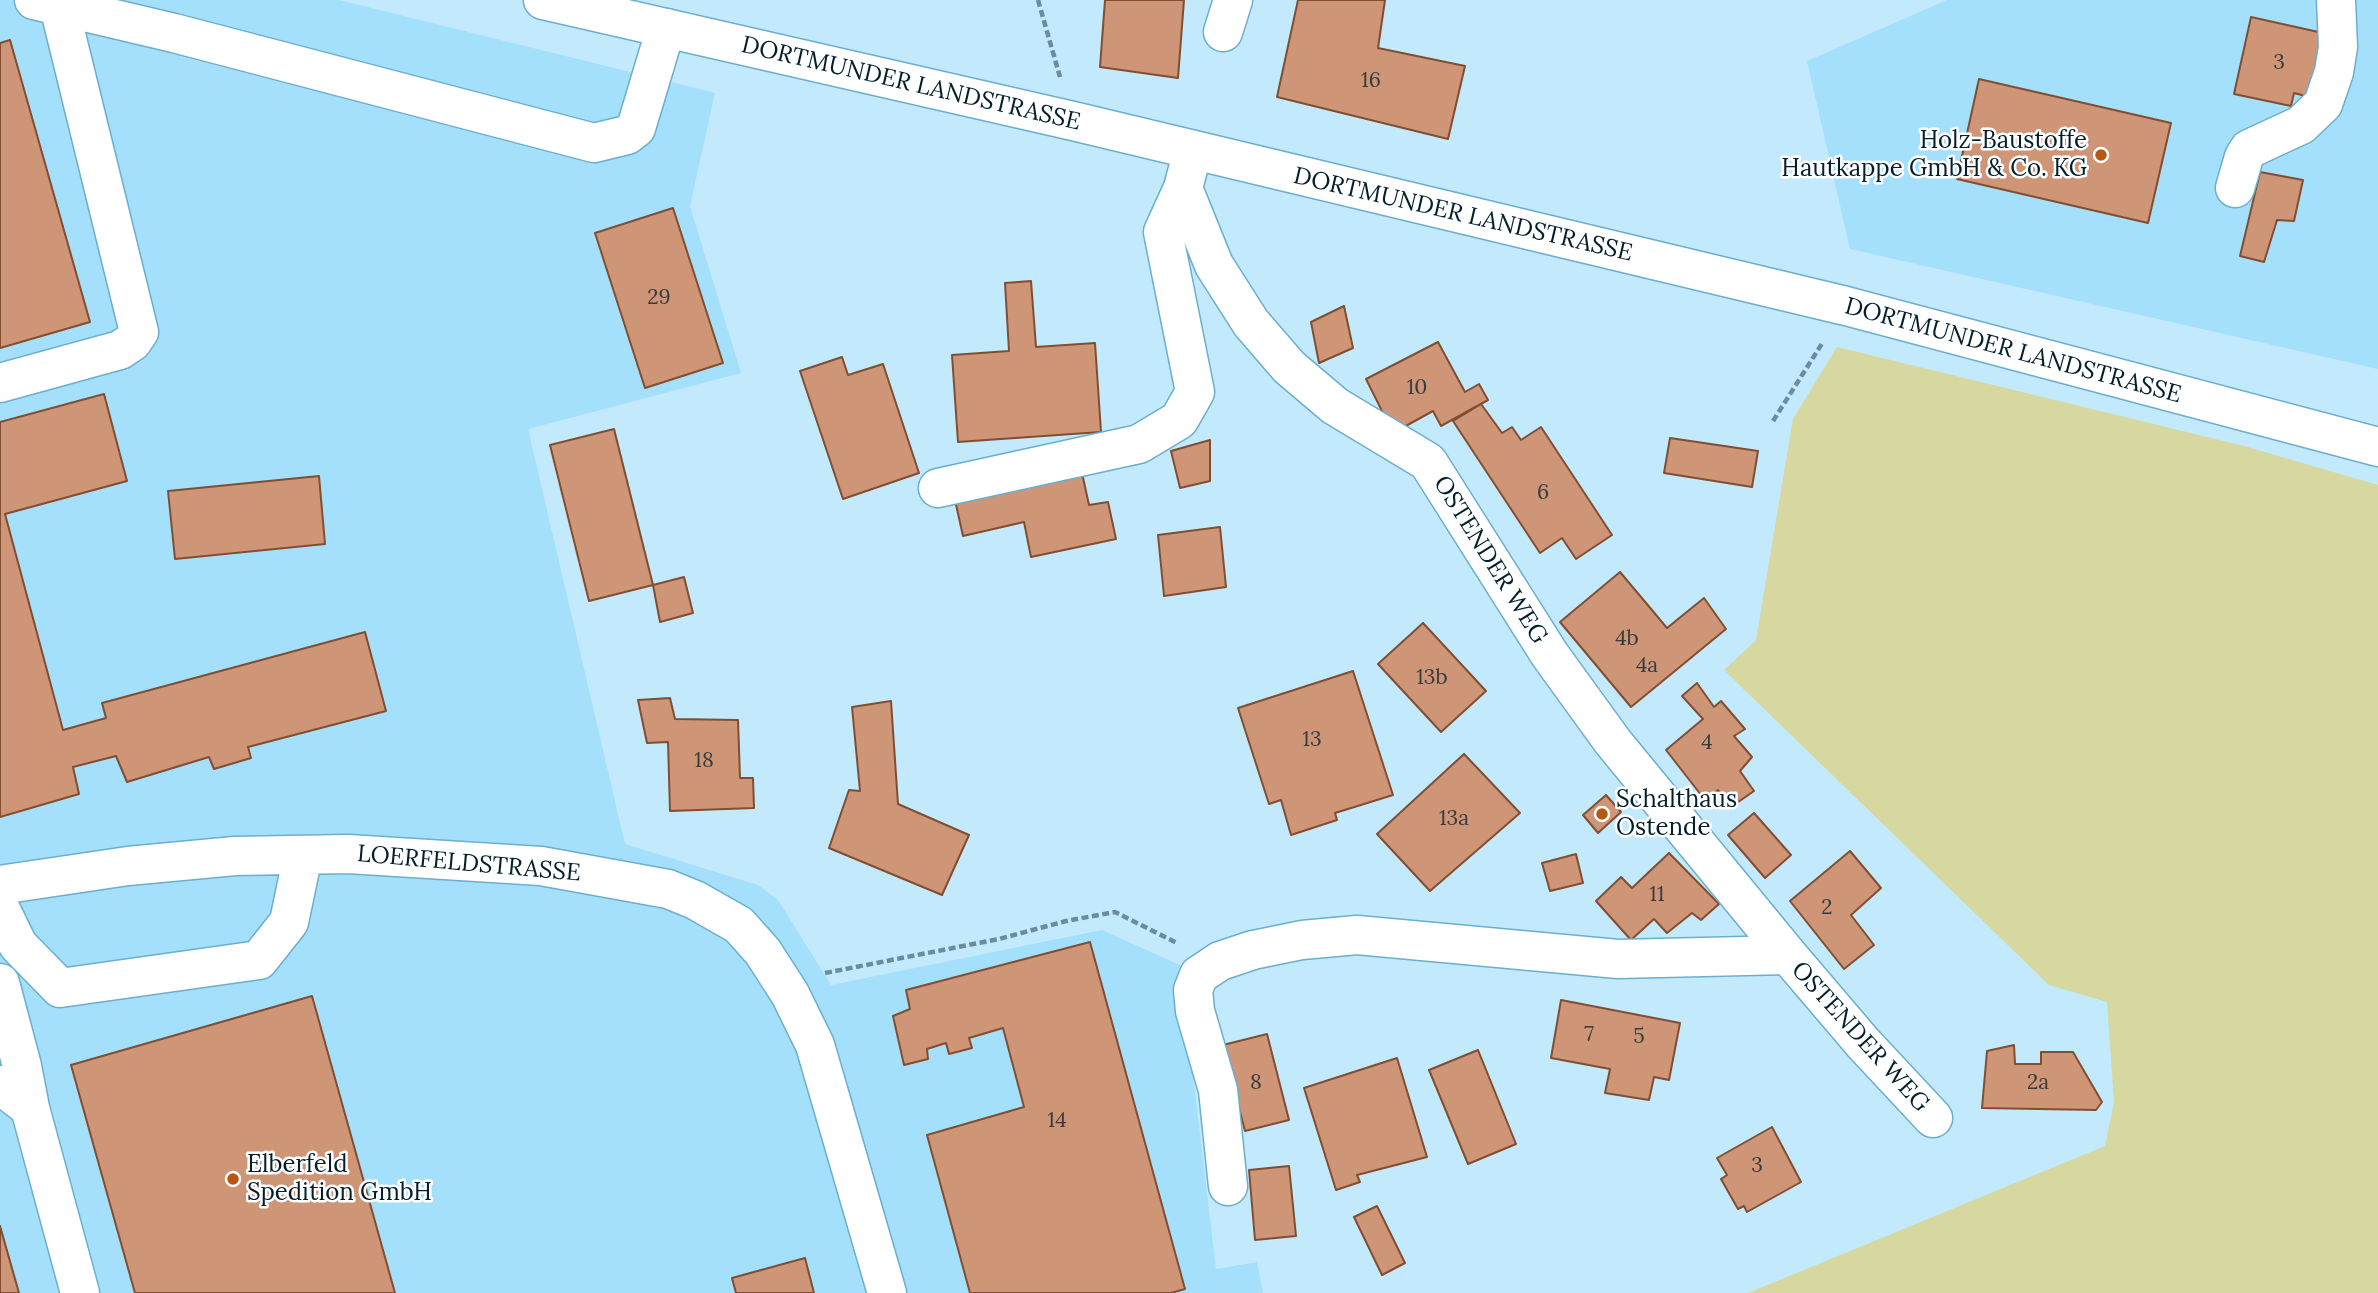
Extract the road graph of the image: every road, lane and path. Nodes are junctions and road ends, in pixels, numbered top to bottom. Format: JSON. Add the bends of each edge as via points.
{"nodes":[{"id":1,"x":543,"y":0,"type":"edge"},
{"id":2,"x":1038,"y":0,"type":"edge"},
{"id":3,"x":2336,"y":0,"type":"edge"},
{"id":4,"x":47,"y":3,"type":"edge"},
{"id":5,"x":666,"y":28,"type":"junction"},
{"id":6,"x":1073,"y":121,"type":"junction"},
{"id":7,"x":1193,"y":150,"type":"junction"},
{"id":8,"x":1183,"y":188,"type":"junction"},
{"id":9,"x":2235,"y":188,"type":"dead end"},
{"id":10,"x":1846,"y":306,"type":"junction"},
{"id":11,"x":0,"y":383,"type":"edge"},
{"id":12,"x":1773,"y":421,"type":"dead end"},
{"id":13,"x":2378,"y":447,"type":"edge"},
{"id":14,"x":938,"y":488,"type":"dead end"},
{"id":15,"x":303,"y":855,"type":"junction"},
{"id":16,"x":0,"y":885,"type":"edge"},
{"id":17,"x":0,"y":908,"type":"edge"},
{"id":18,"x":1788,"y":955,"type":"junction"},
{"id":19,"x":1220,"y":961,"type":"junction"},
{"id":20,"x":783,"y":981,"type":"junction"},
{"id":21,"x":0,"y":983,"type":"edge"},
{"id":22,"x":0,"y":1085,"type":"edge"},
{"id":23,"x":30,"y":1108,"type":"junction"},
{"id":24,"x":1933,"y":1118,"type":"dead end"},
{"id":25,"x":1228,"y":1186,"type":"dead end"},
{"id":26,"x":80,"y":1293,"type":"edge"},
{"id":27,"x":887,"y":1293,"type":"edge"}],
"edges":[{"from":1,"to":5,"type":"street","name":"DORTMUNDER LANDSTRASSE"},
{"from":2,"to":6,"type":"path"},
{"from":3,"to":9,"type":"street","via":[[2338,47],[2323,104],[2301,125],[2249,149]]},
{"from":4,"to":5,"type":"street","via":[[594,143],[627,135],[636,128]]},
{"from":4,"to":11,"type":"street","via":[[139,332],[120,350]]},
{"from":5,"to":6,"type":"street","name":"DORTMUNDER LANDSTRASSE"},
{"from":6,"to":7,"type":"street","name":"DORTMUNDER LANDSTRASSE"},
{"from":7,"to":8,"type":"street"},
{"from":7,"to":10,"type":"street","name":"DORTMUNDER LANDSTRASSE"},
{"from":8,"to":14,"type":"street","via":[[1163,232],[1195,392],[1179,420],[1139,444]]},
{"from":8,"to":18,"type":"street","name":"OSTENDER WEG","via":[[1214,265],[1251,323],[1289,367],[1335,406],[1428,462],[1550,655],[1613,741]]},
{"from":10,"to":12,"type":"path"},
{"from":10,"to":13,"type":"street","name":"DORTMUNDER LANDSTRASSE"},
{"from":15,"to":16,"type":"street","name":"LOERFELDSTRASSE","via":[[128,866]]},
{"from":15,"to":17,"type":"street","via":[[289,922],[259,960],[60,988],[18,945]]},
{"from":15,"to":20,"type":"street","name":"LOERFELDSTRASSE","via":[[541,866],[668,889],[739,925]]},
{"from":18,"to":19,"type":"street","name":"OSTENDER WEG","via":[[1618,959],[1357,935],[1302,940]]},
{"from":18,"to":24,"type":"street","name":"OSTENDER WEG"},
{"from":19,"to":20,"type":"path","via":[[1115,912]]},
{"from":19,"to":25,"type":"street","name":"OSTENDER WEG","via":[[1199,975],[1193,990],[1218,1090]]},
{"from":20,"to":27,"type":"street","name":"LOERFELDSTRASSE","via":[[815,1045]]},
{"from":21,"to":23,"type":"street"},
{"from":22,"to":23,"type":"street"},
{"from":23,"to":26,"type":"street"}]}
